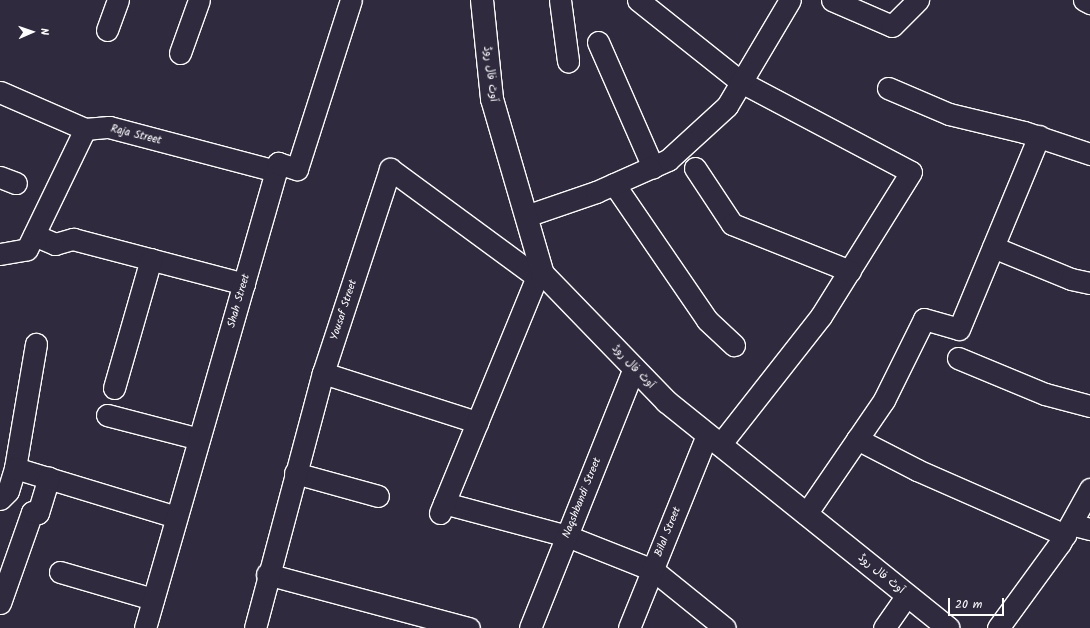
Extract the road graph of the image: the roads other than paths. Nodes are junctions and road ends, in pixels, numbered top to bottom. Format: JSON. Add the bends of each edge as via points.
{"nodes":[{"id":1,"x":118,"y":0,"type":"edge"},
{"id":2,"x":198,"y":0,"type":"edge"},
{"id":3,"x":351,"y":0,"type":"edge"},
{"id":4,"x":482,"y":0,"type":"edge"},
{"id":5,"x":560,"y":0,"type":"edge"},
{"id":6,"x":638,"y":0,"type":"edge"},
{"id":7,"x":790,"y":0,"type":"edge"},
{"id":8,"x":832,"y":0,"type":"edge"},
{"id":9,"x":918,"y":0,"type":"edge"},
{"id":10,"x":1084,"y":0,"type":"edge"},
{"id":11,"x":1090,"y":3,"type":"edge"},
{"id":12,"x":107,"y":30,"type":"dead end"},
{"id":13,"x":598,"y":42,"type":"dead end"},
{"id":14,"x":180,"y":53,"type":"dead end"},
{"id":15,"x":568,"y":60,"type":"dead end"},
{"id":16,"x":741,"y":82,"type":"junction"},
{"id":17,"x":888,"y":88,"type":"dead end"},
{"id":18,"x":0,"y":92,"type":"edge"},
{"id":19,"x":85,"y":129,"type":"junction"},
{"id":20,"x":1039,"y":136,"type":"junction"},
{"id":21,"x":1090,"y":154,"type":"edge"},
{"id":22,"x":653,"y":166,"type":"junction"},
{"id":23,"x":695,"y":168,"type":"dead end"},
{"id":24,"x":276,"y":171,"type":"junction"},
{"id":25,"x":614,"y":184,"type":"junction"},
{"id":26,"x":526,"y":216,"type":"junction"},
{"id":27,"x":34,"y":235,"type":"junction"},
{"id":28,"x":993,"y":247,"type":"junction"},
{"id":29,"x":0,"y":254,"type":"edge"},
{"id":30,"x":151,"y":259,"type":"junction"},
{"id":31,"x":850,"y":271,"type":"junction"},
{"id":32,"x":540,"y":275,"type":"junction"},
{"id":33,"x":1090,"y":283,"type":"edge"},
{"id":34,"x":244,"y":284,"type":"junction"},
{"id":35,"x":36,"y":344,"type":"dead end"},
{"id":36,"x":734,"y":345,"type":"dead end"},
{"id":37,"x":958,"y":358,"type":"dead end"},
{"id":38,"x":634,"y":368,"type":"junction"},
{"id":39,"x":323,"y":373,"type":"junction"},
{"id":40,"x":114,"y":388,"type":"dead end"},
{"id":41,"x":1090,"y":406,"type":"edge"},
{"id":42,"x":107,"y":415,"type":"dead end"},
{"id":43,"x":477,"y":422,"type":"junction"},
{"id":44,"x":199,"y":439,"type":"junction"},
{"id":45,"x":857,"y":439,"type":"junction"},
{"id":46,"x":714,"y":440,"type":"junction"},
{"id":47,"x":15,"y":468,"type":"junction"},
{"id":48,"x":295,"y":473,"type":"junction"},
{"id":49,"x":49,"y":478,"type":"junction"},
{"id":50,"x":1090,"y":489,"type":"edge"},
{"id":51,"x":378,"y":496,"type":"dead end"},
{"id":52,"x":0,"y":499,"type":"edge"},
{"id":53,"x":806,"y":514,"type":"junction"},
{"id":54,"x":176,"y":517,"type":"junction"},
{"id":55,"x":1075,"y":529,"type":"edge"},
{"id":56,"x":567,"y":536,"type":"junction"},
{"id":57,"x":652,"y":570,"type":"junction"},
{"id":58,"x":60,"y":572,"type":"dead end"},
{"id":59,"x":267,"y":574,"type":"junction"},
{"id":60,"x":907,"y":595,"type":"junction"},
{"id":61,"x":153,"y":599,"type":"junction"},
{"id":62,"x":0,"y":603,"type":"edge"},
{"id":63,"x":145,"y":628,"type":"edge"},
{"id":64,"x":255,"y":628,"type":"edge"},
{"id":65,"x":469,"y":628,"type":"edge"},
{"id":66,"x":530,"y":628,"type":"edge"},
{"id":67,"x":629,"y":628,"type":"edge"},
{"id":68,"x":725,"y":628,"type":"edge"},
{"id":69,"x":884,"y":628,"type":"edge"},
{"id":70,"x":948,"y":628,"type":"edge"},
{"id":71,"x":998,"y":628,"type":"edge"}],
"edges":[{"from":1,"to":12,"type":"street"},
{"from":2,"to":14,"type":"street"},
{"from":3,"to":24,"type":"street","via":[[297,169],[278,163]]},
{"from":4,"to":26,"type":"main road","name":"آوٹ فال روڈ","via":[[492,98]]},
{"from":5,"to":15,"type":"street"},
{"from":6,"to":16,"type":"street"},
{"from":7,"to":16,"type":"street"},
{"from":8,"to":9,"type":"street","via":[[892,26]]},
{"from":10,"to":11,"type":"street"},
{"from":13,"to":22,"type":"street"},
{"from":16,"to":22,"type":"street","via":[[727,106],[668,160]]},
{"from":16,"to":31,"type":"street","name":"Bilal Street","via":[[911,172]]},
{"from":17,"to":20,"type":"street","via":[[948,114]]},
{"from":18,"to":19,"type":"street","name":"Raja Street"},
{"from":19,"to":24,"type":"street","name":"Raja Street","via":[[109,127]]},
{"from":19,"to":27,"type":"street"},
{"from":20,"to":21,"type":"street"},
{"from":20,"to":28,"type":"street"},
{"from":22,"to":25,"type":"street"},
{"from":23,"to":31,"type":"street","via":[[732,224]]},
{"from":24,"to":34,"type":"street","name":"Shah Street"},
{"from":25,"to":26,"type":"street"},
{"from":25,"to":36,"type":"street","via":[[707,320]]},
{"from":26,"to":32,"type":"main road","name":"آوٹ فال روڈ"},
{"from":27,"to":29,"type":"street","via":[[27,249]]},
{"from":27,"to":30,"type":"street","via":[[55,244],[73,239]]},
{"from":28,"to":33,"type":"street"},
{"from":28,"to":45,"type":"street","via":[[959,329],[924,320],[884,400]]},
{"from":30,"to":34,"type":"street"},
{"from":30,"to":40,"type":"street"},
{"from":31,"to":46,"type":"street","name":"Bilal Street","via":[[822,316]]},
{"from":32,"to":38,"type":"main road","name":"آوٹ فال روڈ"},
{"from":32,"to":39,"type":"street","name":"Yousaf Street","via":[[390,169]]},
{"from":32,"to":43,"type":"street"},
{"from":34,"to":44,"type":"street","name":"Shah Street"},
{"from":35,"to":47,"type":"street"},
{"from":37,"to":41,"type":"street","via":[[1045,394]]},
{"from":38,"to":46,"type":"main road","name":"آوٹ فال روڈ","via":[[667,402]]},
{"from":38,"to":56,"type":"street","name":"Naqshbandi Street"},
{"from":39,"to":43,"type":"street"},
{"from":39,"to":48,"type":"street","name":"Yousaf Street"},
{"from":42,"to":44,"type":"street"},
{"from":43,"to":56,"type":"street","via":[[442,508]]},
{"from":44,"to":54,"type":"street","name":"Shah Street"},
{"from":45,"to":53,"type":"street"},
{"from":45,"to":55,"type":"street","via":[[917,470]]},
{"from":46,"to":53,"type":"main road","name":"آوٹ فال روڈ"},
{"from":46,"to":57,"type":"street","name":"Bilal Street"},
{"from":47,"to":49,"type":"street"},
{"from":47,"to":52,"type":"street","via":[[8,491]]},
{"from":48,"to":51,"type":"street"},
{"from":48,"to":59,"type":"street","name":"Yousaf Street"},
{"from":49,"to":54,"type":"street"},
{"from":49,"to":62,"type":"street","via":[[38,513],[32,512]]},
{"from":50,"to":55,"type":"street"},
{"from":53,"to":60,"type":"main road","name":"آوٹ فال روڈ"},
{"from":54,"to":61,"type":"street","name":"Shah Street"},
{"from":55,"to":71,"type":"street"},
{"from":56,"to":57,"type":"street"},
{"from":56,"to":66,"type":"street","name":"Naqshbandi Street"},
{"from":57,"to":67,"type":"street","name":"Bilal Street"},
{"from":57,"to":68,"type":"street"},
{"from":58,"to":61,"type":"street"},
{"from":59,"to":64,"type":"street","name":"Yousaf Street"},
{"from":59,"to":65,"type":"street"},
{"from":60,"to":69,"type":"street"},
{"from":60,"to":70,"type":"main road","name":"آوٹ فال روڈ"},
{"from":61,"to":63,"type":"street","name":"Shah Street"}]}
